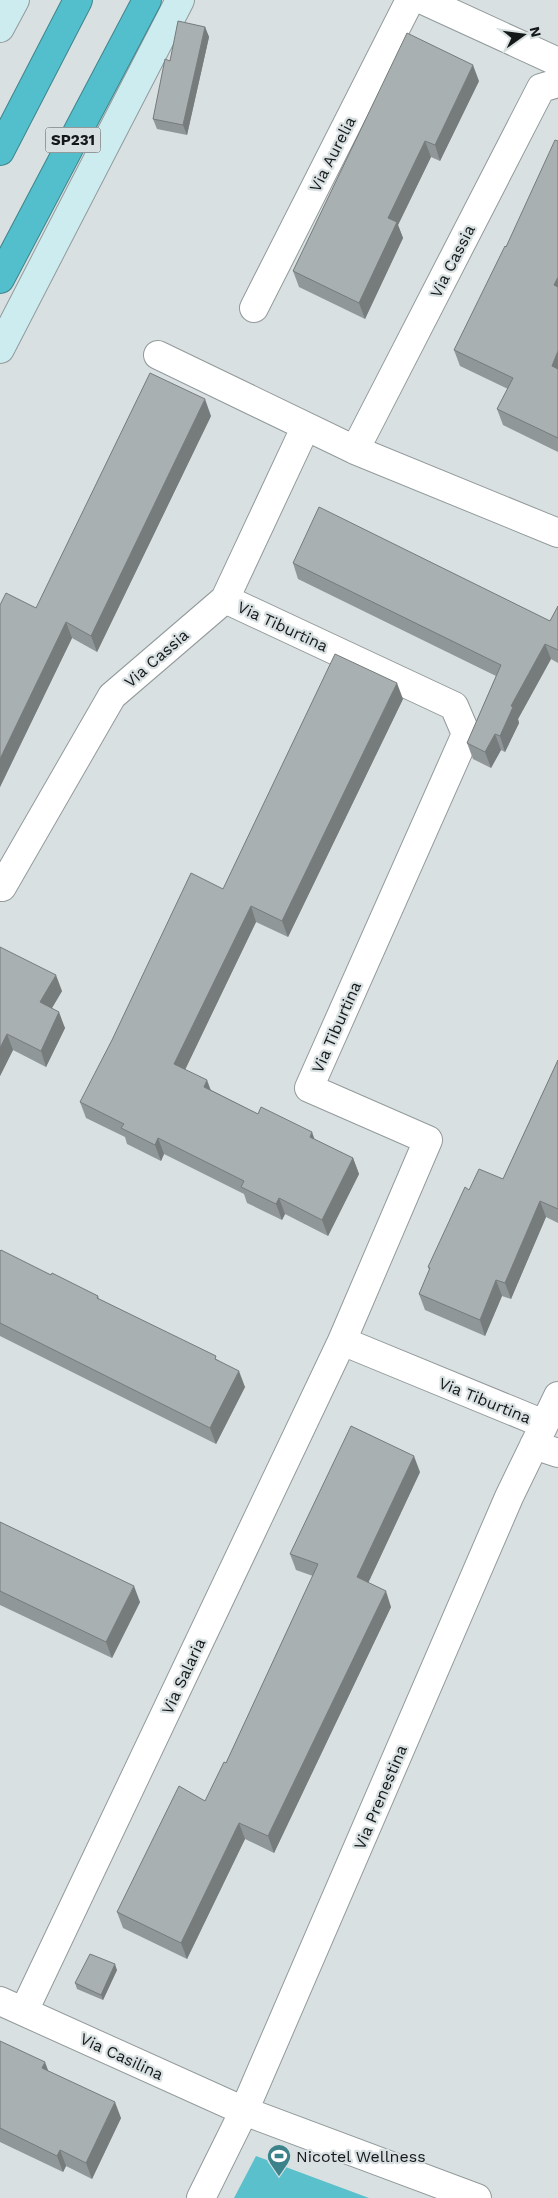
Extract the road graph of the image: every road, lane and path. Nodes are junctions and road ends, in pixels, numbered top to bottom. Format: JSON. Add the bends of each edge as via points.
{"nodes":[{"id":1,"x":15,"y":0,"type":"edge"},
{"id":2,"x":78,"y":0,"type":"edge"},
{"id":3,"x":147,"y":0,"type":"edge"},
{"id":4,"x":180,"y":0,"type":"edge"},
{"id":5,"x":410,"y":0,"type":"edge"},
{"id":6,"x":423,"y":0,"type":"edge"},
{"id":7,"x":0,"y":28,"type":"edge"},
{"id":8,"x":558,"y":62,"type":"edge"},
{"id":9,"x":558,"y":82,"type":"edge"},
{"id":10,"x":0,"y":151,"type":"edge"},
{"id":11,"x":0,"y":279,"type":"edge"},
{"id":12,"x":254,"y":308,"type":"dead end"},
{"id":13,"x":0,"y":349,"type":"edge"},
{"id":14,"x":158,"y":355,"type":"dead end"},
{"id":15,"x":305,"y":428,"type":"junction"},
{"id":16,"x":355,"y":450,"type":"junction"},
{"id":17,"x":558,"y":533,"type":"edge"},
{"id":18,"x":225,"y":599,"type":"junction"},
{"id":19,"x":2,"y":887,"type":"dead end"},
{"id":20,"x":342,"y":1341,"type":"junction"},
{"id":21,"x":558,"y":1396,"type":"edge"},
{"id":22,"x":546,"y":1441,"type":"edge"},
{"id":23,"x":12,"y":2006,"type":"edge"},
{"id":24,"x":244,"y":2112,"type":"junction"},
{"id":25,"x":201,"y":2198,"type":"edge"},
{"id":26,"x":477,"y":2198,"type":"edge"}],
"edges":[{"from":1,"to":7,"type":"street"},
{"from":2,"to":10,"type":"highway"},
{"from":3,"to":11,"type":"highway","number":"SP231"},
{"from":4,"to":13,"type":"street"},
{"from":5,"to":12,"type":"street","name":"Via Aurelia"},
{"from":6,"to":8,"type":"street"},
{"from":9,"to":16,"type":"street","name":"Via Cassia","via":[[541,88]]},
{"from":14,"to":15,"type":"street"},
{"from":15,"to":16,"type":"street"},
{"from":15,"to":18,"type":"street","name":"Via Cassia"},
{"from":16,"to":17,"type":"street"},
{"from":18,"to":19,"type":"street","name":"Via Cassia","via":[[112,696]]},
{"from":18,"to":20,"type":"street","name":"Via Tiburtina","via":[[454,706],[466,734],[309,1088],[428,1140]]},
{"from":20,"to":22,"type":"street","name":"Via Tiburtina"},
{"from":20,"to":23,"type":"street","name":"Via Salaria"},
{"from":21,"to":22,"type":"street","name":"Via Prenestina"},
{"from":22,"to":24,"type":"street","name":"Via Prenestina","via":[[505,1506]]},
{"from":23,"to":24,"type":"street","name":"Via Casilina"},
{"from":24,"to":25,"type":"street","name":"Via Prenestina"},
{"from":24,"to":26,"type":"street","name":"Via Casilina"}]}
